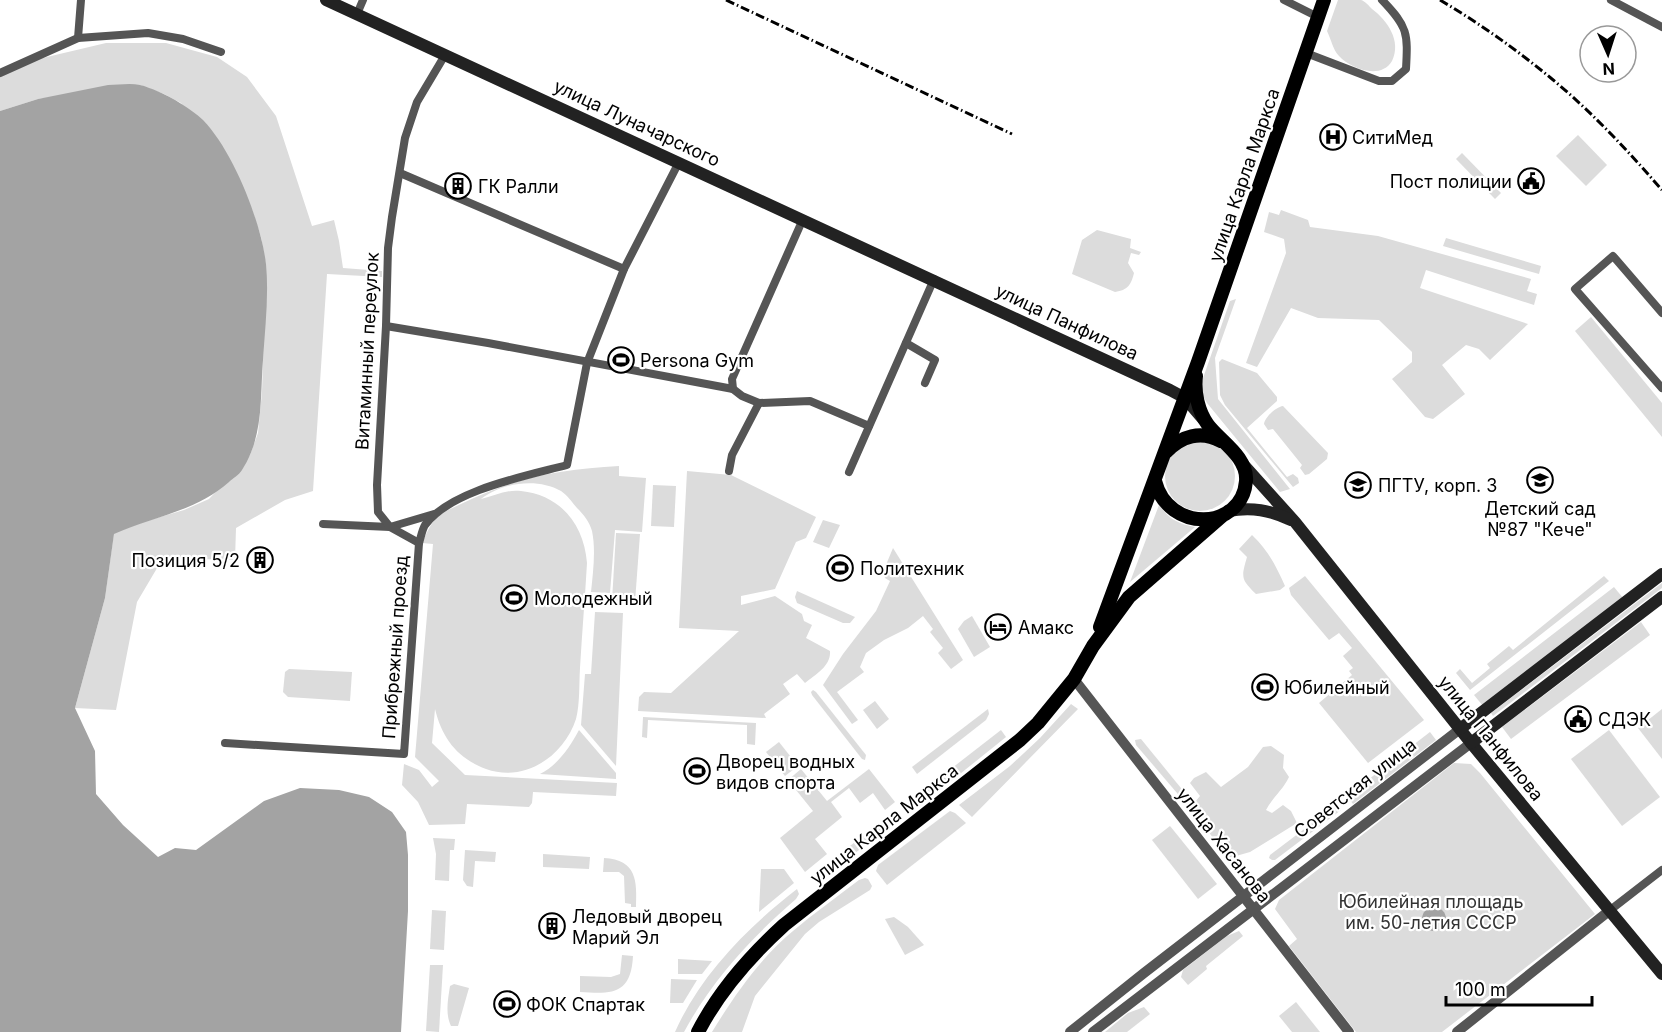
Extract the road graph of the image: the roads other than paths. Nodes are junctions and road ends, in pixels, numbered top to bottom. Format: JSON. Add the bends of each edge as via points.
{"nodes":[{"id":1,"x":81,"y":0,"type":"edge"},
{"id":2,"x":326,"y":0,"type":"edge"},
{"id":3,"x":363,"y":0,"type":"edge"},
{"id":4,"x":1284,"y":0,"type":"edge"},
{"id":5,"x":1324,"y":0,"type":"edge"},
{"id":6,"x":1382,"y":0,"type":"edge"},
{"id":7,"x":1611,"y":0,"type":"edge"},
{"id":8,"x":357,"y":14,"type":"junction"},
{"id":9,"x":1318,"y":17,"type":"junction"},
{"id":10,"x":1662,"y":27,"type":"edge"},
{"id":11,"x":78,"y":38,"type":"junction"},
{"id":12,"x":221,"y":52,"type":"dead end"},
{"id":13,"x":1306,"y":52,"type":"junction"},
{"id":14,"x":446,"y":55,"type":"junction"},
{"id":15,"x":0,"y":73,"type":"edge"},
{"id":16,"x":679,"y":162,"type":"junction"},
{"id":17,"x":400,"y":173,"type":"junction"},
{"id":18,"x":803,"y":219,"type":"junction"},
{"id":19,"x":624,"y":269,"type":"junction"},
{"id":20,"x":934,"y":279,"type":"junction"},
{"id":21,"x":1662,"y":313,"type":"edge"},
{"id":22,"x":386,"y":326,"type":"junction"},
{"id":23,"x":906,"y":343,"type":"junction"},
{"id":24,"x":1198,"y":362,"type":"junction"},
{"id":25,"x":587,"y":363,"type":"junction"},
{"id":26,"x":925,"y":383,"type":"dead end"},
{"id":27,"x":1662,"y":388,"type":"edge"},
{"id":28,"x":733,"y":389,"type":"junction"},
{"id":29,"x":1185,"y":398,"type":"junction"},
{"id":30,"x":759,"y":403,"type":"junction"},
{"id":31,"x":1207,"y":423,"type":"junction"},
{"id":32,"x":869,"y":426,"type":"junction"},
{"id":33,"x":1226,"y":444,"type":"junction"},
{"id":34,"x":1164,"y":454,"type":"junction"},
{"id":35,"x":1242,"y":462,"type":"junction"},
{"id":36,"x":729,"y":471,"type":"dead end"},
{"id":37,"x":849,"y":472,"type":"dead end"},
{"id":38,"x":1155,"y":481,"type":"junction"},
{"id":39,"x":1225,"y":513,"type":"junction"},
{"id":40,"x":436,"y":514,"type":"junction"},
{"id":41,"x":1295,"y":522,"type":"junction"},
{"id":42,"x":323,"y":524,"type":"dead end"},
{"id":43,"x":390,"y":527,"type":"junction"},
{"id":44,"x":419,"y":543,"type":"junction"},
{"id":45,"x":1662,"y":574,"type":"edge"},
{"id":46,"x":1662,"y":597,"type":"edge"},
{"id":47,"x":1093,"y":646,"type":"junction"},
{"id":48,"x":1074,"y":679,"type":"junction"},
{"id":49,"x":1461,"y":729,"type":"junction"},
{"id":50,"x":225,"y":743,"type":"dead end"},
{"id":51,"x":1471,"y":743,"type":"junction"},
{"id":52,"x":1662,"y":870,"type":"edge"},
{"id":53,"x":1243,"y":897,"type":"junction"},
{"id":54,"x":1254,"y":910,"type":"junction"},
{"id":55,"x":1608,"y":911,"type":"junction"},
{"id":56,"x":1662,"y":974,"type":"edge"},
{"id":57,"x":698,"y":1032,"type":"edge"},
{"id":58,"x":1070,"y":1032,"type":"edge"},
{"id":59,"x":1093,"y":1032,"type":"edge"},
{"id":60,"x":1349,"y":1032,"type":"edge"},
{"id":61,"x":1457,"y":1032,"type":"edge"}],
"edges":[{"from":1,"to":11,"type":"street"},
{"from":2,"to":8,"type":"main road","name":"улица Луначарского"},
{"from":3,"to":8,"type":"street"},
{"from":4,"to":9,"type":"street"},
{"from":5,"to":9,"type":"main road","name":"улица Карла Маркса"},
{"from":6,"to":13,"type":"street","via":[[1400,21],[1407,39],[1406,69],[1392,81],[1379,81]]},
{"from":7,"to":10,"type":"street"},
{"from":8,"to":14,"type":"main road","name":"улица Луначарского"},
{"from":9,"to":13,"type":"main road","name":"улица Карла Маркса"},
{"from":11,"to":12,"type":"street","via":[[147,33],[183,39]]},
{"from":11,"to":15,"type":"street"},
{"from":13,"to":24,"type":"main road","name":"улица Карла Маркса"},
{"from":14,"to":16,"type":"main road","name":"улица Луначарского"},
{"from":14,"to":17,"type":"street","name":"Витаминный переулок","via":[[417,102],[405,138]]},
{"from":16,"to":18,"type":"main road","name":"улица Луначарского"},
{"from":16,"to":19,"type":"street"},
{"from":17,"to":19,"type":"street"},
{"from":17,"to":22,"type":"street","name":"Витаминный переулок","via":[[388,248]]},
{"from":18,"to":20,"type":"main road","name":"улица Луначарского"},
{"from":18,"to":28,"type":"street","via":[[732,379]]},
{"from":19,"to":25,"type":"street"},
{"from":20,"to":23,"type":"street"},
{"from":20,"to":29,"type":"main road","name":"улица Панфилова"},
{"from":21,"to":27,"type":"street","via":[[1613,256],[1575,289]]},
{"from":22,"to":25,"type":"street"},
{"from":22,"to":43,"type":"street","name":"Витаминный переулок","via":[[377,485],[378,512]]},
{"from":23,"to":26,"type":"street","via":[[935,360]]},
{"from":23,"to":32,"type":"street"},
{"from":24,"to":29,"type":"main road","name":"улица Карла Маркса"},
{"from":24,"to":31,"type":"main road","name":"улица Карла Маркса","via":[[1197,401]]},
{"from":25,"to":28,"type":"street"},
{"from":25,"to":40,"type":"street","via":[[567,465],[475,490]]},
{"from":28,"to":30,"type":"street"},
{"from":29,"to":31,"type":"main road"},
{"from":29,"to":34,"type":"main road","name":"улица Карла Маркса"},
{"from":30,"to":32,"type":"street","via":[[810,401]]},
{"from":30,"to":36,"type":"street","via":[[732,454]]},
{"from":31,"to":33,"type":"main road"},
{"from":32,"to":37,"type":"street"},
{"from":33,"to":34,"type":"main road","via":[[1194,436],[1173,444]]},
{"from":33,"to":35,"type":"main road"},
{"from":34,"to":38,"type":"main road"},
{"from":35,"to":39,"type":"main road","via":[[1245,488]]},
{"from":35,"to":41,"type":"main road","name":"улица Панфилова"},
{"from":38,"to":39,"type":"main road","via":[[1161,498],[1180,514],[1205,520]]},
{"from":38,"to":47,"type":"main road","name":"улица Карла Маркса"},
{"from":39,"to":41,"type":"main road","name":"улица Панфилова","via":[[1251,508],[1275,512]]},
{"from":39,"to":47,"type":"main road","name":"улица Карла Маркса","via":[[1129,597]]},
{"from":40,"to":43,"type":"street"},
{"from":40,"to":44,"type":"street","via":[[424,527]]},
{"from":41,"to":49,"type":"main road","name":"улица Панфилова"},
{"from":42,"to":43,"type":"street"},
{"from":43,"to":44,"type":"street"},
{"from":44,"to":50,"type":"street","name":"Прибрежный проезд","via":[[404,754]]},
{"from":45,"to":49,"type":"main road","name":"Советская улица"},
{"from":46,"to":51,"type":"main road","name":"Советская улица"},
{"from":47,"to":48,"type":"main road","name":"улица Карла Маркса"},
{"from":48,"to":53,"type":"street","name":"улица Хасанова"},
{"from":48,"to":57,"type":"main road","name":"улица Карла Маркса","via":[[1014,746],[776,932],[740,970]]},
{"from":49,"to":51,"type":"main road","name":"улица Панфилова"},
{"from":49,"to":53,"type":"street","name":"Советская улица"},
{"from":51,"to":54,"type":"street","name":"Советская улица"},
{"from":51,"to":55,"type":"main road","name":"улица Панфилова"},
{"from":52,"to":55,"type":"street"},
{"from":53,"to":54,"type":"street","name":"улица Хасанова"},
{"from":53,"to":58,"type":"street","name":"Советская улица"},
{"from":54,"to":59,"type":"street","name":"Советская улица"},
{"from":54,"to":60,"type":"street","name":"улица Хасанова"},
{"from":55,"to":56,"type":"main road","name":"улица Панфилова"},
{"from":55,"to":61,"type":"street"}]}
